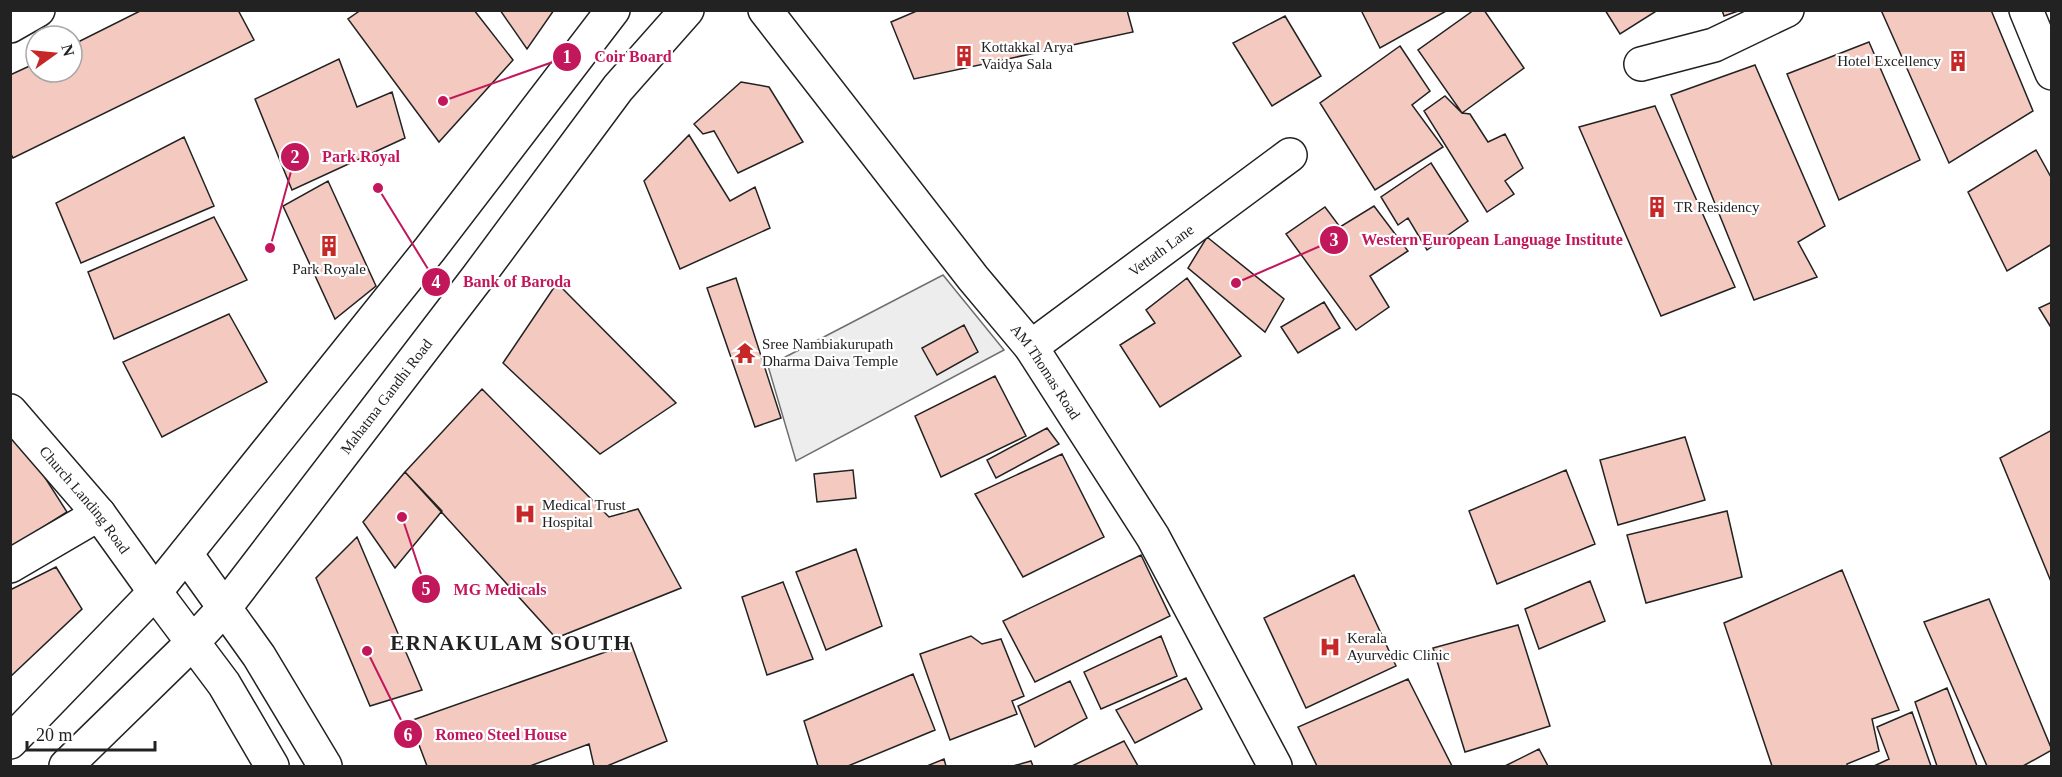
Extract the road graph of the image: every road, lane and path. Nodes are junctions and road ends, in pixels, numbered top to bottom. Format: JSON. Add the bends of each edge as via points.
{"nodes":[{"id":1,"x":38,"y":10,"type":"edge"},
{"id":2,"x":613,"y":10,"type":"edge"},
{"id":3,"x":687,"y":10,"type":"edge"},
{"id":4,"x":765,"y":10,"type":"edge"},
{"id":5,"x":1787,"y":10,"type":"edge"},
{"id":6,"x":2026,"y":10,"type":"edge"},
{"id":7,"x":10,"y":26,"type":"edge"},
{"id":8,"x":1641,"y":64,"type":"dead end"},
{"id":9,"x":2052,"y":73,"type":"edge"},
{"id":10,"x":1290,"y":155,"type":"dead end"},
{"id":11,"x":1031,"y":347,"type":"junction"},
{"id":12,"x":10,"y":411,"type":"edge"},
{"id":13,"x":99,"y":514,"type":"junction"},
{"id":14,"x":186,"y":554,"type":"junction"},
{"id":15,"x":10,"y":566,"type":"edge"},
{"id":16,"x":155,"y":592,"type":"junction"},
{"id":17,"x":225,"y":606,"type":"junction"},
{"id":18,"x":192,"y":643,"type":"junction"},
{"id":19,"x":10,"y":742,"type":"edge"},
{"id":20,"x":66,"y":766,"type":"edge"},
{"id":21,"x":272,"y":766,"type":"edge"},
{"id":22,"x":325,"y":766,"type":"edge"},
{"id":23,"x":1275,"y":766,"type":"edge"}],
"edges":[{"from":1,"to":7,"type":"main road"},
{"from":2,"to":14,"type":"main road","via":[[430,249]]},
{"from":3,"to":17,"type":"main road","name":"Mahatma Gandhi Road","via":[[618,88]]},
{"from":4,"to":11,"type":"main road","name":"AM Thomas Road"},
{"from":5,"to":8,"type":"main road","via":[[1714,45]]},
{"from":6,"to":9,"type":"main road"},
{"from":10,"to":11,"type":"main road","name":"Vettath Lane"},
{"from":11,"to":23,"type":"main road","name":"AM Thomas Road","via":[[1153,537]]},
{"from":12,"to":13,"type":"main road","name":"Church Landing Road"},
{"from":13,"to":15,"type":"main road"},
{"from":13,"to":16,"type":"main road","name":"Church Landing Road"},
{"from":14,"to":16,"type":"main road"},
{"from":14,"to":17,"type":"main road"},
{"from":16,"to":18,"type":"main road","name":"Church Landing Road"},
{"from":16,"to":19,"type":"main road"},
{"from":17,"to":18,"type":"main road","name":"Mahatma Gandhi Road"},
{"from":17,"to":22,"type":"main road"},
{"from":18,"to":20,"type":"main road","name":"Mahatma Gandhi Road"},
{"from":18,"to":21,"type":"main road","name":"Church Landing Road","via":[[224,684]]}]}
